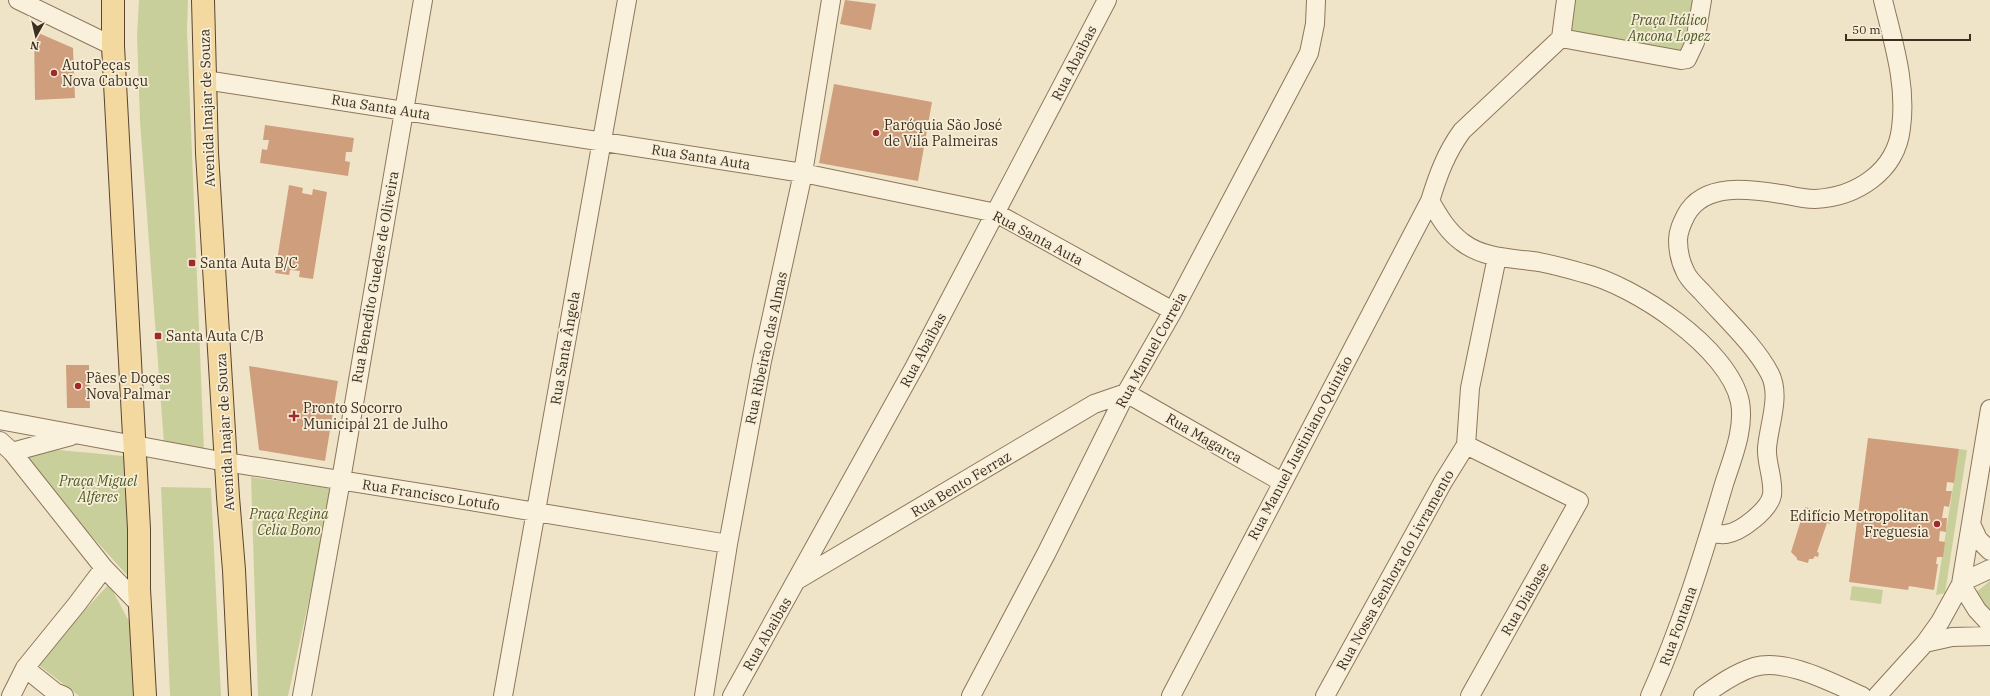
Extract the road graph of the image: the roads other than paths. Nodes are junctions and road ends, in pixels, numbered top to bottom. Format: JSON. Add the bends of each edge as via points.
{"nodes":[{"id":1,"x":18,"y":0,"type":"edge"},
{"id":2,"x":113,"y":0,"type":"edge"},
{"id":3,"x":203,"y":0,"type":"edge"},
{"id":4,"x":423,"y":0,"type":"edge"},
{"id":5,"x":627,"y":0,"type":"edge"},
{"id":6,"x":831,"y":0,"type":"edge"},
{"id":7,"x":1106,"y":0,"type":"edge"},
{"id":8,"x":1316,"y":0,"type":"edge"},
{"id":9,"x":1566,"y":0,"type":"edge"},
{"id":10,"x":1702,"y":0,"type":"edge"},
{"id":11,"x":1883,"y":0,"type":"edge"},
{"id":12,"x":1561,"y":38,"type":"junction"},
{"id":13,"x":113,"y":46,"type":"junction"},
{"id":14,"x":205,"y":80,"type":"junction"},
{"id":15,"x":403,"y":111,"type":"junction"},
{"id":16,"x":602,"y":142,"type":"junction"},
{"id":17,"x":803,"y":173,"type":"junction"},
{"id":18,"x":1430,"y":201,"type":"junction"},
{"id":19,"x":996,"y":213,"type":"junction"},
{"id":20,"x":1497,"y":257,"type":"junction"},
{"id":21,"x":1173,"y":311,"type":"junction"},
{"id":22,"x":1126,"y":393,"type":"junction"},
{"id":23,"x":1990,"y":409,"type":"edge"},
{"id":24,"x":0,"y":422,"type":"edge"},
{"id":25,"x":82,"y":434,"type":"junction"},
{"id":26,"x":134,"y":445,"type":"junction"},
{"id":27,"x":1466,"y":445,"type":"junction"},
{"id":28,"x":6,"y":446,"type":"edge"},
{"id":29,"x":226,"y":462,"type":"junction"},
{"id":30,"x":341,"y":480,"type":"junction"},
{"id":31,"x":1282,"y":482,"type":"junction"},
{"id":32,"x":535,"y":513,"type":"junction"},
{"id":33,"x":1972,"y":526,"type":"junction"},
{"id":34,"x":1710,"y":533,"type":"junction"},
{"id":35,"x":728,"y":544,"type":"junction"},
{"id":36,"x":1990,"y":551,"type":"edge"},
{"id":37,"x":104,"y":568,"type":"junction"},
{"id":38,"x":1990,"y":569,"type":"edge"},
{"id":39,"x":798,"y":580,"type":"junction"},
{"id":40,"x":1961,"y":583,"type":"junction"},
{"id":41,"x":140,"y":605,"type":"junction"},
{"id":42,"x":1990,"y":624,"type":"edge"},
{"id":43,"x":1990,"y":636,"type":"edge"},
{"id":44,"x":1925,"y":643,"type":"junction"},
{"id":45,"x":25,"y":668,"type":"junction"},
{"id":46,"x":11,"y":696,"type":"edge"},
{"id":47,"x":64,"y":696,"type":"edge"},
{"id":48,"x":145,"y":696,"type":"edge"},
{"id":49,"x":240,"y":696,"type":"edge"},
{"id":50,"x":302,"y":696,"type":"edge"},
{"id":51,"x":503,"y":696,"type":"edge"},
{"id":52,"x":704,"y":696,"type":"edge"},
{"id":53,"x":732,"y":696,"type":"edge"},
{"id":54,"x":971,"y":696,"type":"edge"},
{"id":55,"x":1172,"y":696,"type":"edge"},
{"id":56,"x":1325,"y":696,"type":"edge"},
{"id":57,"x":1470,"y":696,"type":"edge"},
{"id":58,"x":1650,"y":696,"type":"edge"},
{"id":59,"x":1703,"y":696,"type":"edge"},
{"id":60,"x":1862,"y":696,"type":"edge"},
{"id":61,"x":1877,"y":696,"type":"edge"}],
"edges":[{"from":1,"to":13,"type":"street"},
{"from":2,"to":13,"type":"main road"},
{"from":3,"to":14,"type":"main road","name":"Avenida Inajar de Souza"},
{"from":4,"to":15,"type":"street","name":"Rua Benedito Guedes de Oliveira"},
{"from":5,"to":16,"type":"street","name":"Rua Santa Ângela"},
{"from":6,"to":17,"type":"street","name":"Rua Ribeirão das Almas"},
{"from":7,"to":19,"type":"street","name":"Rua Abaibas"},
{"from":8,"to":21,"type":"street","name":"Rua Manuel Correia","via":[[1315,24],[1309,53]]},
{"from":9,"to":12,"type":"street"},
{"from":10,"to":12,"type":"street","via":[[1695,42],[1687,59]]},
{"from":11,"to":34,"type":"street","via":[[1897,54],[1902,97],[1901,129],[1896,149],[1888,165],[1872,180],[1835,196],[1813,199],[1730,190],[1707,195],[1691,206],[1680,225],[1679,256],[1685,272],[1753,348],[1771,375],[1775,394],[1767,449],[1772,495],[1767,506],[1742,529],[1726,534]]},
{"from":12,"to":18,"type":"street","name":"Rua Manuel Justiniano Quintão","via":[[1462,131],[1443,162]]},
{"from":13,"to":26,"type":"main road"},
{"from":14,"to":15,"type":"street","name":"Rua Santa Auta"},
{"from":14,"to":29,"type":"main road","name":"Avenida Inajar de Souza","via":[[207,153]]},
{"from":15,"to":16,"type":"street","name":"Rua Santa Auta"},
{"from":15,"to":30,"type":"street","name":"Rua Benedito Guedes de Oliveira"},
{"from":16,"to":17,"type":"street","name":"Rua Santa Auta"},
{"from":16,"to":32,"type":"street","name":"Rua Santa Ângela"},
{"from":17,"to":19,"type":"street","name":"Rua Santa Auta"},
{"from":17,"to":35,"type":"street","name":"Rua Ribeirão das Almas","via":[[762,361]]},
{"from":18,"to":20,"type":"street","name":"Rua Fontana","via":[[1447,228],[1462,242]]},
{"from":18,"to":31,"type":"street","name":"Rua Manuel Justiniano Quintão"},
{"from":19,"to":21,"type":"street","name":"Rua Santa Auta"},
{"from":19,"to":39,"type":"street","name":"Rua Abaibas"},
{"from":20,"to":27,"type":"street","via":[[1470,388]]},
{"from":20,"to":34,"type":"street","name":"Rua Fontana","via":[[1539,262],[1591,274],[1632,292],[1676,320],[1710,353],[1733,382],[1740,403],[1740,429]]},
{"from":21,"to":22,"type":"street","name":"Rua Manuel Correia"},
{"from":22,"to":31,"type":"street","name":"Rua Magarca"},
{"from":22,"to":39,"type":"street","name":"Rua Bento Ferraz","via":[[1094,404]]},
{"from":22,"to":54,"type":"street","name":"Rua Manuel Correia","via":[[1047,552]]},
{"from":23,"to":33,"type":"street"},
{"from":24,"to":25,"type":"street","name":"Rua Francisco Lotufo"},
{"from":25,"to":26,"type":"street","name":"Rua Francisco Lotufo"},
{"from":25,"to":28,"type":"street"},
{"from":26,"to":29,"type":"street","name":"Rua Francisco Lotufo"},
{"from":26,"to":41,"type":"main road","via":[[140,529]]},
{"from":27,"to":56,"type":"street","name":"Rua Nossa Senhora do Livramento"},
{"from":27,"to":57,"type":"street","name":"Rua Diabase","via":[[1579,500]]},
{"from":28,"to":37,"type":"street"},
{"from":29,"to":30,"type":"street","name":"Rua Francisco Lotufo"},
{"from":29,"to":49,"type":"main road","name":"Avenida Inajar de Souza"},
{"from":30,"to":32,"type":"street","name":"Rua Francisco Lotufo"},
{"from":30,"to":50,"type":"street","name":"Rua Benedito Guedes de Oliveira"},
{"from":31,"to":55,"type":"street","name":"Rua Manuel Justiniano Quintão"},
{"from":32,"to":35,"type":"street","name":"Rua Francisco Lotufo"},
{"from":32,"to":51,"type":"street","name":"Rua Santa Ângela"},
{"from":33,"to":36,"type":"street","via":[[1978,539]]},
{"from":33,"to":40,"type":"street"},
{"from":34,"to":58,"type":"street","name":"Rua Fontana","via":[[1665,662]]},
{"from":35,"to":52,"type":"street","name":"Rua Ribeirão das Almas"},
{"from":37,"to":41,"type":"street"},
{"from":37,"to":45,"type":"street"},
{"from":38,"to":40,"type":"street"},
{"from":39,"to":53,"type":"street","name":"Rua Abaibas"},
{"from":40,"to":42,"type":"street","via":[[1977,610]]},
{"from":40,"to":44,"type":"street","via":[[1940,622]]},
{"from":41,"to":48,"type":"main road"},
{"from":43,"to":44,"type":"street","via":[[1979,634]]},
{"from":44,"to":61,"type":"street"},
{"from":45,"to":46,"type":"street"},
{"from":45,"to":47,"type":"street"},
{"from":59,"to":60,"type":"street","via":[[1739,673],[1755,667],[1775,666],[1803,671]]}]}
